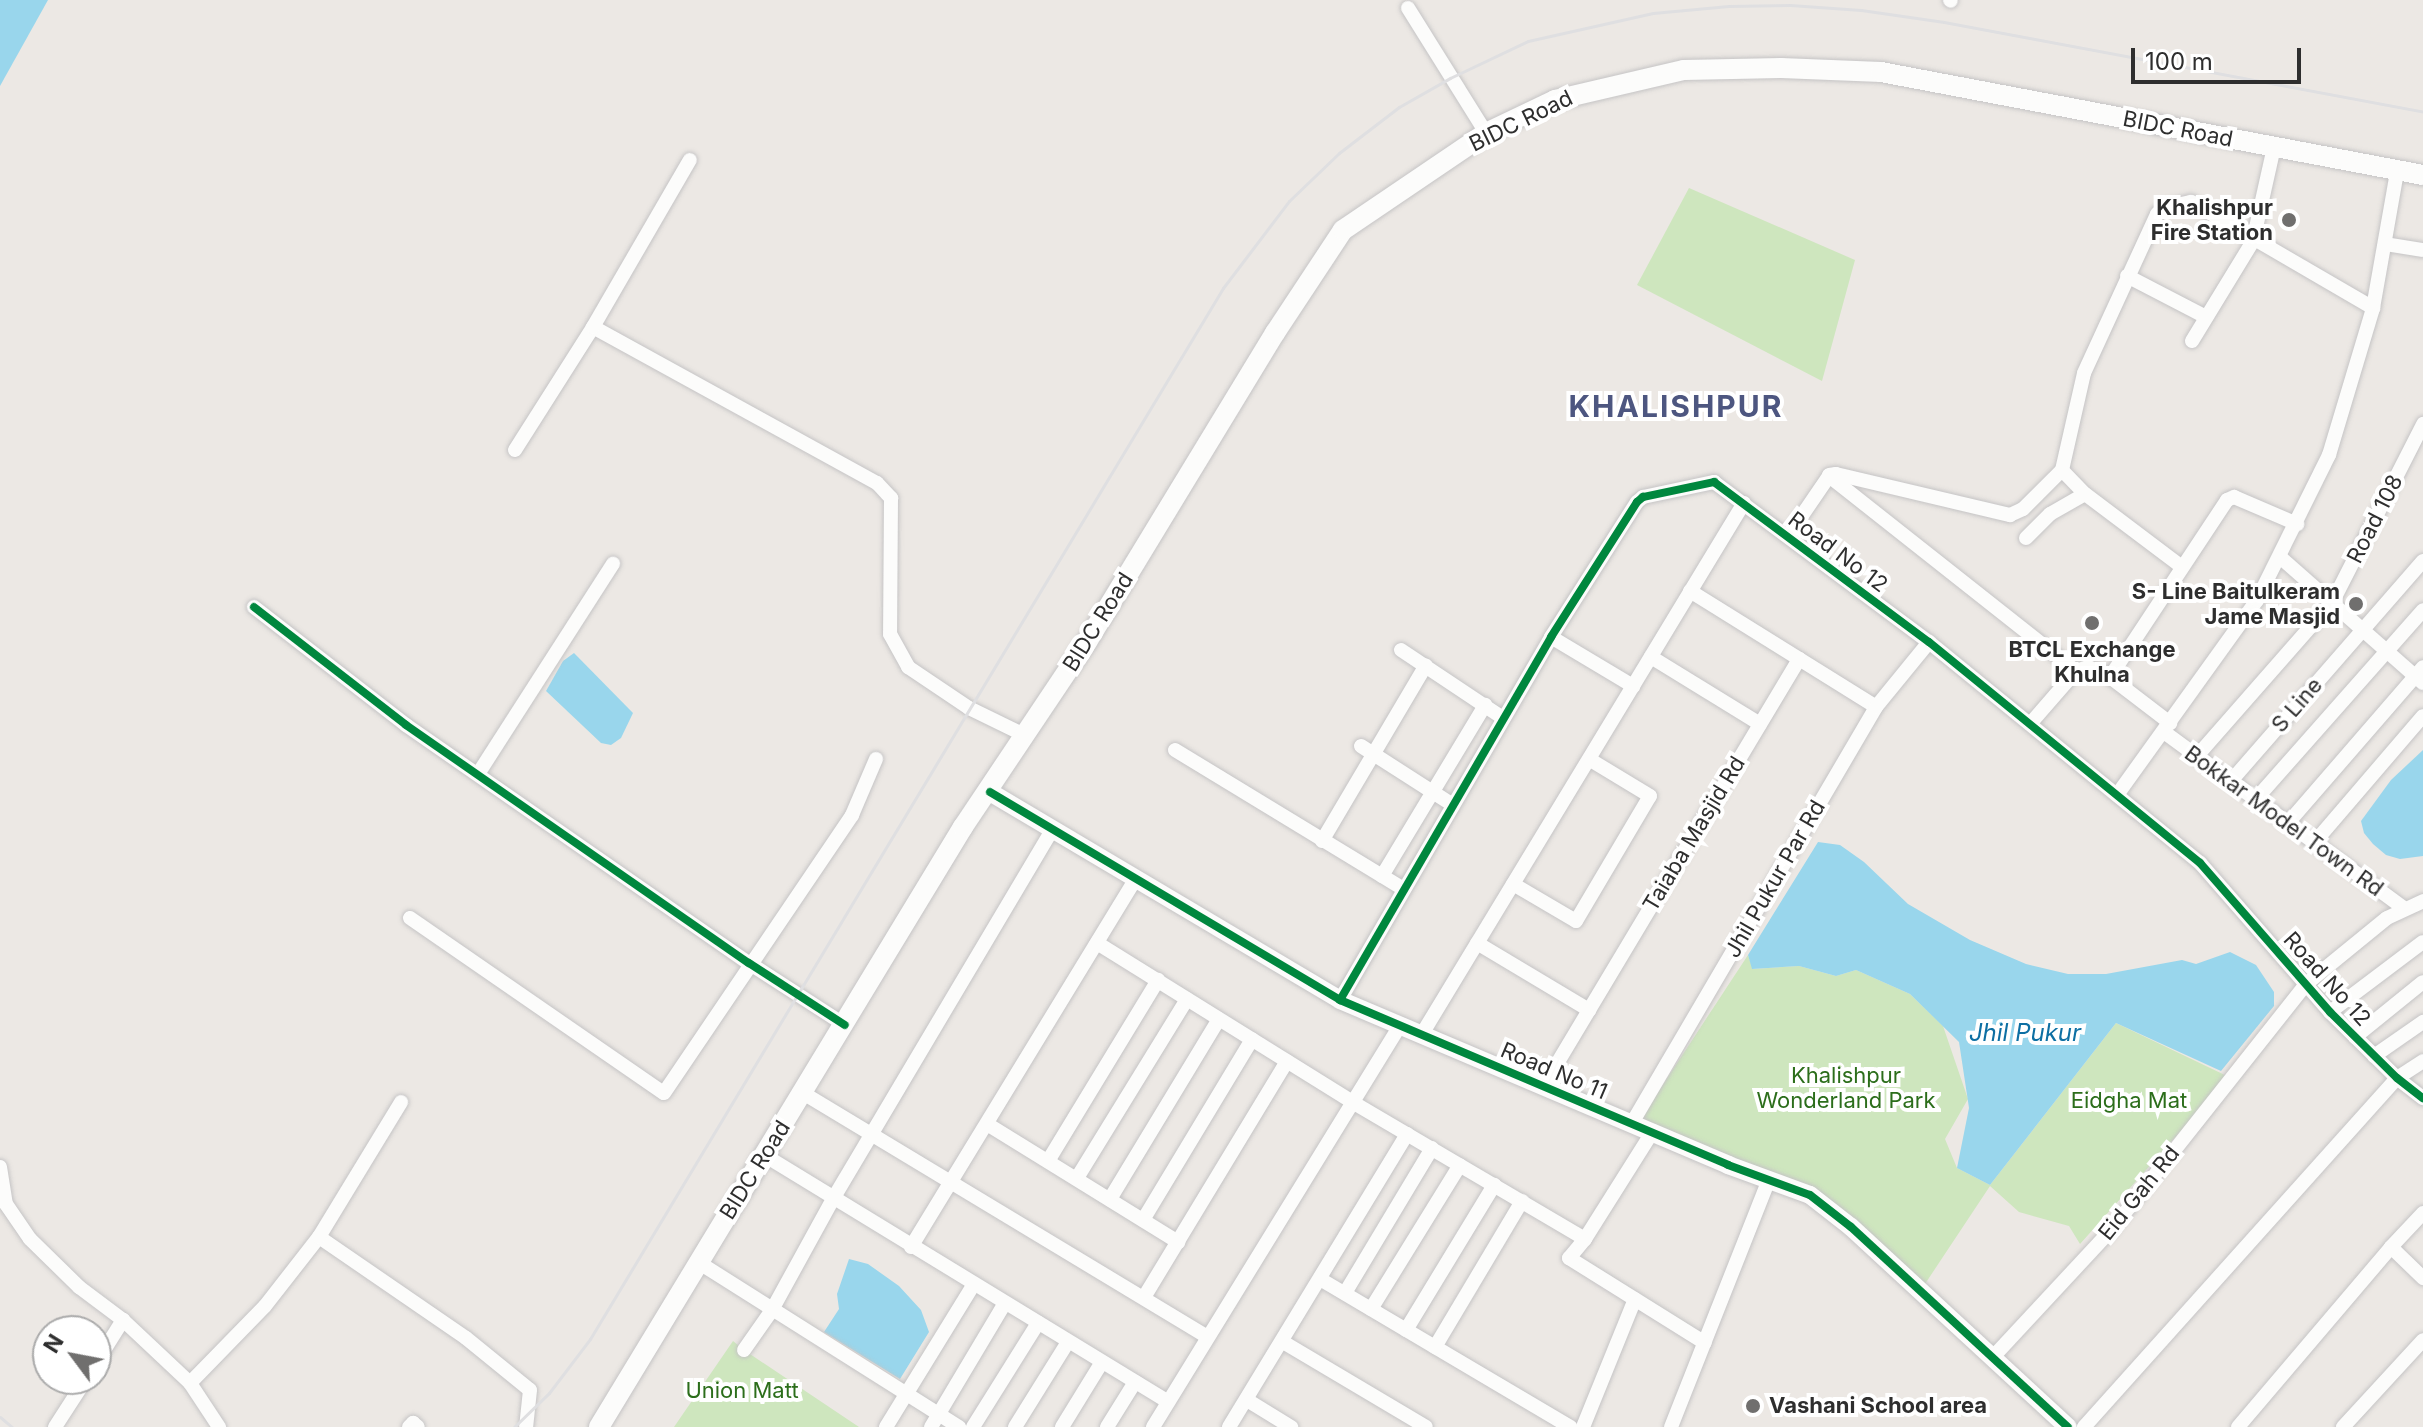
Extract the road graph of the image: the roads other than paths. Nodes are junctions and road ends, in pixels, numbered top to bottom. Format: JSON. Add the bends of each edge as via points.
{"nodes":[{"id":1,"x":1408,"y":8,"type":"dead end"},
{"id":2,"x":1486,"y":133,"type":"junction"},
{"id":3,"x":2274,"y":147,"type":"junction"},
{"id":4,"x":690,"y":160,"type":"dead end"},
{"id":5,"x":2397,"y":172,"type":"junction"},
{"id":6,"x":2423,"y":175,"type":"edge"},
{"id":7,"x":2253,"y":241,"type":"junction"},
{"id":8,"x":2385,"y":244,"type":"junction"},
{"id":9,"x":2423,"y":250,"type":"edge"},
{"id":10,"x":2127,"y":276,"type":"junction"},
{"id":11,"x":2373,"y":308,"type":"junction"},
{"id":12,"x":2206,"y":317,"type":"junction"},
{"id":13,"x":593,"y":327,"type":"junction"},
{"id":14,"x":2192,"y":341,"type":"dead end"},
{"id":15,"x":2423,"y":424,"type":"edge"},
{"id":16,"x":515,"y":450,"type":"dead end"},
{"id":17,"x":2062,"y":470,"type":"junction"},
{"id":18,"x":1829,"y":476,"type":"junction"},
{"id":19,"x":2085,"y":494,"type":"junction"},
{"id":20,"x":1744,"y":503,"type":"junction"},
{"id":21,"x":2297,"y":524,"type":"junction"},
{"id":22,"x":1788,"y":536,"type":"junction"},
{"id":23,"x":2026,"y":538,"type":"dead end"},
{"id":24,"x":2281,"y":558,"type":"junction"},
{"id":25,"x":2423,"y":561,"type":"edge"},
{"id":26,"x":613,"y":564,"type":"dead end"},
{"id":27,"x":2182,"y":567,"type":"junction"},
{"id":28,"x":1690,"y":591,"type":"junction"},
{"id":29,"x":2333,"y":601,"type":"junction"},
{"id":30,"x":254,"y":607,"type":"dead end"},
{"id":31,"x":2423,"y":610,"type":"edge"},
{"id":32,"x":2364,"y":629,"type":"junction"},
{"id":33,"x":1551,"y":637,"type":"junction"},
{"id":34,"x":1929,"y":642,"type":"junction"},
{"id":35,"x":1401,"y":650,"type":"dead end"},
{"id":36,"x":2388,"y":650,"type":"junction"},
{"id":37,"x":1651,"y":657,"type":"junction"},
{"id":38,"x":1799,"y":659,"type":"junction"},
{"id":39,"x":1426,"y":665,"type":"junction"},
{"id":40,"x":2076,"y":671,"type":"junction"},
{"id":41,"x":2420,"y":676,"type":"edge"},
{"id":42,"x":2110,"y":677,"type":"junction"},
{"id":43,"x":1633,"y":686,"type":"junction"},
{"id":44,"x":1485,"y":705,"type":"junction"},
{"id":45,"x":1876,"y":707,"type":"junction"},
{"id":46,"x":2423,"y":716,"type":"edge"},
{"id":47,"x":1503,"y":718,"type":"junction"},
{"id":48,"x":1760,"y":724,"type":"junction"},
{"id":49,"x":2030,"y":724,"type":"junction"},
{"id":50,"x":2167,"y":728,"type":"junction"},
{"id":51,"x":1024,"y":735,"type":"junction"},
{"id":52,"x":1175,"y":750,"type":"dead end"},
{"id":53,"x":1367,"y":750,"type":"junction"},
{"id":54,"x":2197,"y":756,"type":"junction"},
{"id":55,"x":876,"y":759,"type":"dead end"},
{"id":56,"x":1589,"y":759,"type":"junction"},
{"id":57,"x":478,"y":774,"type":"junction"},
{"id":58,"x":2231,"y":781,"type":"junction"},
{"id":59,"x":990,"y":792,"type":"junction"},
{"id":60,"x":1432,"y":792,"type":"junction"},
{"id":61,"x":2117,"y":795,"type":"junction"},
{"id":62,"x":2256,"y":799,"type":"junction"},
{"id":63,"x":1453,"y":805,"type":"junction"},
{"id":64,"x":2288,"y":823,"type":"junction"},
{"id":65,"x":1053,"y":829,"type":"junction"},
{"id":66,"x":1322,"y":841,"type":"junction"},
{"id":67,"x":2314,"y":843,"type":"junction"},
{"id":68,"x":1382,"y":876,"type":"junction"},
{"id":69,"x":1135,"y":880,"type":"junction"},
{"id":70,"x":1513,"y":884,"type":"junction"},
{"id":71,"x":1404,"y":889,"type":"junction"},
{"id":72,"x":2423,"y":901,"type":"edge"},
{"id":73,"x":2405,"y":909,"type":"junction"},
{"id":74,"x":410,"y":918,"type":"dead end"},
{"id":75,"x":2423,"y":942,"type":"edge"},
{"id":76,"x":1097,"y":943,"type":"junction"},
{"id":77,"x":1477,"y":943,"type":"junction"},
{"id":78,"x":749,"y":963,"type":"junction"},
{"id":79,"x":1158,"y":980,"type":"junction"},
{"id":80,"x":2423,"y":982,"type":"edge"},
{"id":81,"x":2306,"y":984,"type":"junction"},
{"id":82,"x":1187,"y":999,"type":"junction"},
{"id":83,"x":1340,"y":1000,"type":"junction"},
{"id":84,"x":1589,"y":1010,"type":"junction"},
{"id":85,"x":2330,"y":1012,"type":"junction"},
{"id":86,"x":1219,"y":1019,"type":"junction"},
{"id":87,"x":2423,"y":1022,"type":"edge"},
{"id":88,"x":1401,"y":1024,"type":"junction"},
{"id":89,"x":845,"y":1025,"type":"junction"},
{"id":90,"x":1422,"y":1034,"type":"junction"},
{"id":91,"x":2355,"y":1037,"type":"junction"},
{"id":92,"x":1252,"y":1039,"type":"junction"},
{"id":93,"x":2374,"y":1056,"type":"junction"},
{"id":94,"x":1287,"y":1061,"type":"junction"},
{"id":95,"x":2423,"y":1061,"type":"edge"},
{"id":96,"x":2397,"y":1078,"type":"junction"},
{"id":97,"x":1543,"y":1087,"type":"junction"},
{"id":98,"x":807,"y":1095,"type":"junction"},
{"id":99,"x":2423,"y":1098,"type":"edge"},
{"id":100,"x":401,"y":1102,"type":"dead end"},
{"id":101,"x":1354,"y":1103,"type":"junction"},
{"id":102,"x":1632,"y":1123,"type":"junction"},
{"id":103,"x":987,"y":1124,"type":"junction"},
{"id":104,"x":1653,"y":1131,"type":"junction"},
{"id":105,"x":1407,"y":1134,"type":"junction"},
{"id":106,"x":872,"y":1136,"type":"junction"},
{"id":107,"x":1432,"y":1148,"type":"junction"},
{"id":108,"x":768,"y":1158,"type":"junction"},
{"id":109,"x":1048,"y":1161,"type":"junction"},
{"id":110,"x":1460,"y":1165,"type":"junction"},
{"id":111,"x":0,"y":1167,"type":"edge"},
{"id":112,"x":1077,"y":1178,"type":"junction"},
{"id":113,"x":1769,"y":1180,"type":"junction"},
{"id":114,"x":952,"y":1181,"type":"junction"},
{"id":115,"x":1494,"y":1185,"type":"junction"},
{"id":116,"x":833,"y":1199,"type":"junction"},
{"id":117,"x":1110,"y":1199,"type":"junction"},
{"id":118,"x":1522,"y":1201,"type":"junction"},
{"id":119,"x":3,"y":1207,"type":"edge"},
{"id":120,"x":2423,"y":1213,"type":"edge"},
{"id":121,"x":1143,"y":1220,"type":"junction"},
{"id":122,"x":319,"y":1237,"type":"junction"},
{"id":123,"x":1585,"y":1239,"type":"junction"},
{"id":124,"x":1178,"y":1242,"type":"junction"},
{"id":125,"x":911,"y":1247,"type":"junction"},
{"id":126,"x":2391,"y":1247,"type":"junction"},
{"id":127,"x":703,"y":1266,"type":"junction"},
{"id":128,"x":2423,"y":1278,"type":"edge"},
{"id":129,"x":1320,"y":1279,"type":"junction"},
{"id":130,"x":974,"y":1284,"type":"junction"},
{"id":131,"x":1345,"y":1293,"type":"junction"},
{"id":132,"x":1146,"y":1294,"type":"dead end"},
{"id":133,"x":1635,"y":1299,"type":"junction"},
{"id":134,"x":1005,"y":1303,"type":"junction"},
{"id":135,"x":1371,"y":1309,"type":"junction"},
{"id":136,"x":772,"y":1310,"type":"junction"},
{"id":137,"x":123,"y":1320,"type":"junction"},
{"id":138,"x":1038,"y":1323,"type":"junction"},
{"id":139,"x":1406,"y":1330,"type":"junction"},
{"id":140,"x":1206,"y":1336,"type":"junction"},
{"id":141,"x":112,"y":1338,"type":"edge"},
{"id":142,"x":2423,"y":1340,"type":"edge"},
{"id":143,"x":1068,"y":1342,"type":"junction"},
{"id":144,"x":1283,"y":1342,"type":"junction"},
{"id":145,"x":1705,"y":1343,"type":"junction"},
{"id":146,"x":1435,"y":1347,"type":"junction"},
{"id":147,"x":744,"y":1350,"type":"dead end"},
{"id":148,"x":1993,"y":1357,"type":"junction"},
{"id":149,"x":1102,"y":1362,"type":"junction"},
{"id":150,"x":1135,"y":1382,"type":"junction"},
{"id":151,"x":190,"y":1383,"type":"junction"},
{"id":152,"x":905,"y":1394,"type":"junction"},
{"id":153,"x":76,"y":1395,"type":"edge"},
{"id":154,"x":1247,"y":1400,"type":"junction"},
{"id":155,"x":1167,"y":1401,"type":"junction"},
{"id":156,"x":934,"y":1421,"type":"edge"},
{"id":157,"x":2247,"y":1424,"type":"edge"},
{"id":158,"x":2062,"y":1425,"type":"edge"},
{"id":159,"x":55,"y":1427,"type":"edge"},
{"id":160,"x":219,"y":1427,"type":"edge"},
{"id":161,"x":409,"y":1427,"type":"edge"},
{"id":162,"x":418,"y":1427,"type":"edge"},
{"id":163,"x":526,"y":1427,"type":"edge"},
{"id":164,"x":599,"y":1427,"type":"edge"},
{"id":165,"x":612,"y":1427,"type":"edge"},
{"id":166,"x":886,"y":1427,"type":"edge"},
{"id":167,"x":959,"y":1427,"type":"edge"},
{"id":168,"x":973,"y":1427,"type":"edge"},
{"id":169,"x":1015,"y":1427,"type":"edge"},
{"id":170,"x":1062,"y":1427,"type":"edge"},
{"id":171,"x":1107,"y":1427,"type":"edge"},
{"id":172,"x":1153,"y":1427,"type":"edge"},
{"id":173,"x":1229,"y":1427,"type":"edge"},
{"id":174,"x":1291,"y":1427,"type":"edge"},
{"id":175,"x":1426,"y":1427,"type":"edge"},
{"id":176,"x":1570,"y":1427,"type":"edge"},
{"id":177,"x":1583,"y":1427,"type":"edge"},
{"id":178,"x":1671,"y":1427,"type":"edge"},
{"id":179,"x":2084,"y":1427,"type":"edge"},
{"id":180,"x":2343,"y":1427,"type":"edge"}],
"edges":[{"from":1,"to":2,"type":"street"},
{"from":2,"to":3,"type":"main road","name":"BIDC Road","via":[[1572,94],[1684,70],[1781,68],[1881,72]]},
{"from":2,"to":51,"type":"main road","name":"BIDC Road","via":[[1338,235]]},
{"from":3,"to":5,"type":"main road","name":"BIDC Road"},
{"from":3,"to":7,"type":"street"},
{"from":4,"to":13,"type":"street"},
{"from":5,"to":6,"type":"main road","name":"BIDC Road"},
{"from":5,"to":8,"type":"street"},
{"from":7,"to":10,"type":"street","via":[[2191,202],[2163,208]]},
{"from":7,"to":11,"type":"street"},
{"from":7,"to":12,"type":"street"},
{"from":8,"to":9,"type":"street"},
{"from":8,"to":11,"type":"street"},
{"from":10,"to":12,"type":"street"},
{"from":10,"to":17,"type":"street","via":[[2084,373]]},
{"from":11,"to":21,"type":"street","via":[[2329,455]]},
{"from":12,"to":14,"type":"street"},
{"from":13,"to":16,"type":"street"},
{"from":13,"to":51,"type":"street","via":[[877,483],[891,498],[890,634],[908,667],[969,708]]},
{"from":15,"to":29,"type":"street","name":"Road 108"},
{"from":17,"to":18,"type":"street","via":[[2010,515]]},
{"from":17,"to":19,"type":"street"},
{"from":18,"to":22,"type":"street"},
{"from":18,"to":40,"type":"street"},
{"from":19,"to":23,"type":"street","via":[[2050,514]]},
{"from":19,"to":27,"type":"street"},
{"from":20,"to":22,"type":"street","name":"Road No 12"},
{"from":20,"to":28,"type":"street"},
{"from":20,"to":33,"type":"street","name":"Road No 12","via":[[1714,482],[1643,497]]},
{"from":21,"to":24,"type":"street"},
{"from":21,"to":27,"type":"street","via":[[2234,497]]},
{"from":22,"to":34,"type":"street","name":"Road No 12"},
{"from":24,"to":29,"type":"street"},
{"from":24,"to":50,"type":"street"},
{"from":25,"to":32,"type":"street","name":"S Line"},
{"from":26,"to":57,"type":"street"},
{"from":27,"to":42,"type":"street"},
{"from":28,"to":37,"type":"street"},
{"from":28,"to":38,"type":"street"},
{"from":29,"to":32,"type":"street"},
{"from":29,"to":54,"type":"street","name":"Road 108"},
{"from":30,"to":57,"type":"street"},
{"from":31,"to":36,"type":"street"},
{"from":32,"to":36,"type":"street"},
{"from":32,"to":58,"type":"street","name":"S Line"},
{"from":33,"to":43,"type":"street"},
{"from":33,"to":47,"type":"street","name":"Road No 12"},
{"from":34,"to":45,"type":"street","name":"Jhil Pukur Par Rd"},
{"from":34,"to":49,"type":"street","name":"Road No 12"},
{"from":35,"to":39,"type":"street"},
{"from":36,"to":41,"type":"street"},
{"from":36,"to":62,"type":"street"},
{"from":37,"to":43,"type":"street"},
{"from":37,"to":48,"type":"street"},
{"from":38,"to":45,"type":"street"},
{"from":38,"to":48,"type":"street","name":"Taiaba Masjid Rd"},
{"from":39,"to":44,"type":"street"},
{"from":39,"to":53,"type":"street"},
{"from":40,"to":42,"type":"street","via":[[2088,667]]},
{"from":40,"to":49,"type":"street"},
{"from":41,"to":64,"type":"street"},
{"from":42,"to":50,"type":"street","name":"Bokkar Model Town Rd"},
{"from":43,"to":56,"type":"street"},
{"from":44,"to":47,"type":"street"},
{"from":44,"to":60,"type":"street"},
{"from":45,"to":102,"type":"street","name":"Jhil Pukur Par Rd"},
{"from":46,"to":67,"type":"street"},
{"from":47,"to":63,"type":"street","name":"Road No 12"},
{"from":48,"to":84,"type":"street","name":"Taiaba Masjid Rd"},
{"from":49,"to":61,"type":"street","name":"Road No 12"},
{"from":50,"to":54,"type":"street","name":"Bokkar Model Town Rd"},
{"from":50,"to":61,"type":"street"},
{"from":51,"to":59,"type":"main road","name":"BIDC Road"},
{"from":52,"to":66,"type":"street"},
{"from":53,"to":60,"type":"street"},
{"from":53,"to":66,"type":"street"},
{"from":54,"to":58,"type":"street","name":"Bokkar Model Town Rd"},
{"from":55,"to":78,"type":"street","via":[[852,815]]},
{"from":56,"to":70,"type":"street"},
{"from":56,"to":70,"type":"street","via":[[1650,796],[1576,921]]},
{"from":57,"to":78,"type":"street"},
{"from":58,"to":62,"type":"street","name":"Bokkar Model Town Rd"},
{"from":59,"to":65,"type":"street","name":"Road No 11"},
{"from":59,"to":89,"type":"main road","name":"BIDC Road","via":[[963,827]]},
{"from":59,"to":98,"type":"main road","name":"BIDC Road","via":[[973,830]]},
{"from":60,"to":63,"type":"street"},
{"from":60,"to":68,"type":"street"},
{"from":61,"to":81,"type":"street","name":"Road No 12","via":[[2200,863]]},
{"from":62,"to":64,"type":"street","name":"Bokkar Model Town Rd"},
{"from":63,"to":71,"type":"street","name":"Road No 12"},
{"from":64,"to":67,"type":"street","name":"Bokkar Model Town Rd"},
{"from":65,"to":69,"type":"street","name":"Road No 11"},
{"from":65,"to":106,"type":"street"},
{"from":66,"to":68,"type":"street"},
{"from":67,"to":73,"type":"street","name":"Bokkar Model Town Rd"},
{"from":68,"to":71,"type":"street"},
{"from":69,"to":76,"type":"street"},
{"from":69,"to":83,"type":"street","name":"Road No 11"},
{"from":70,"to":77,"type":"street"},
{"from":71,"to":83,"type":"street","name":"Road No 12"},
{"from":72,"to":73,"type":"street","name":"Eid Gah Rd"},
{"from":73,"to":81,"type":"street","name":"Eid Gah Rd"},
{"from":74,"to":78,"type":"street","via":[[664,1093]]},
{"from":75,"to":85,"type":"street"},
{"from":76,"to":79,"type":"street"},
{"from":76,"to":103,"type":"street"},
{"from":77,"to":84,"type":"street"},
{"from":77,"to":90,"type":"street"},
{"from":78,"to":89,"type":"street"},
{"from":79,"to":82,"type":"street"},
{"from":79,"to":109,"type":"street"},
{"from":80,"to":91,"type":"street"},
{"from":81,"to":85,"type":"street","name":"Road No 12"},
{"from":81,"to":148,"type":"street","name":"Eid Gah Rd","via":[[2112,1229]]},
{"from":82,"to":86,"type":"street"},
{"from":82,"to":112,"type":"street"},
{"from":83,"to":88,"type":"street","name":"Road No 11"},
{"from":84,"to":97,"type":"street","name":"Taiaba Masjid Rd"},
{"from":85,"to":91,"type":"street","name":"Road No 12"},
{"from":86,"to":92,"type":"street"},
{"from":86,"to":117,"type":"street"},
{"from":87,"to":93,"type":"street"},
{"from":88,"to":90,"type":"street","name":"Road No 11"},
{"from":88,"to":101,"type":"street"},
{"from":89,"to":98,"type":"main road","name":"BIDC Road"},
{"from":90,"to":97,"type":"street","name":"Road No 11"},
{"from":91,"to":93,"type":"street","name":"Road No 12"},
{"from":92,"to":94,"type":"street"},
{"from":92,"to":121,"type":"street"},
{"from":93,"to":96,"type":"street","name":"Road No 12"},
{"from":94,"to":101,"type":"street"},
{"from":94,"to":124,"type":"street"},
{"from":95,"to":96,"type":"street"},
{"from":96,"to":99,"type":"street","name":"Road No 12"},
{"from":96,"to":179,"type":"street"},
{"from":97,"to":102,"type":"street","name":"Road No 11"},
{"from":98,"to":106,"type":"street"},
{"from":98,"to":108,"type":"main road","name":"BIDC Road"},
{"from":100,"to":122,"type":"street"},
{"from":101,"to":105,"type":"street"},
{"from":101,"to":140,"type":"street"},
{"from":102,"to":104,"type":"street","name":"Road No 11"},
{"from":103,"to":109,"type":"street"},
{"from":103,"to":114,"type":"street"},
{"from":104,"to":113,"type":"street","name":"Road No 11"},
{"from":104,"to":123,"type":"street"},
{"from":105,"to":107,"type":"street"},
{"from":105,"to":129,"type":"street"},
{"from":106,"to":114,"type":"street"},
{"from":106,"to":116,"type":"street"},
{"from":107,"to":110,"type":"street"},
{"from":107,"to":131,"type":"street"},
{"from":108,"to":116,"type":"street"},
{"from":108,"to":127,"type":"main road","name":"BIDC Road"},
{"from":109,"to":112,"type":"street"},
{"from":110,"to":115,"type":"street"},
{"from":110,"to":135,"type":"street"},
{"from":111,"to":119,"type":"street"},
{"from":112,"to":117,"type":"street"},
{"from":113,"to":145,"type":"street"},
{"from":113,"to":148,"type":"street","name":"Road No 11","via":[[1810,1195],[1851,1227]]},
{"from":114,"to":125,"type":"street"},
{"from":114,"to":140,"type":"street"},
{"from":115,"to":118,"type":"street"},
{"from":115,"to":139,"type":"street"},
{"from":116,"to":125,"type":"street"},
{"from":116,"to":136,"type":"street"},
{"from":117,"to":121,"type":"street"},
{"from":118,"to":123,"type":"street"},
{"from":118,"to":146,"type":"street"},
{"from":119,"to":137,"type":"street","via":[[79,1287]]},
{"from":120,"to":126,"type":"street"},
{"from":121,"to":124,"type":"street"},
{"from":122,"to":151,"type":"street","via":[[265,1306]]},
{"from":122,"to":163,"type":"street","via":[[466,1338],[530,1390]]},
{"from":123,"to":133,"type":"street","via":[[1569,1258]]},
{"from":124,"to":132,"type":"street"},
{"from":125,"to":130,"type":"street"},
{"from":126,"to":128,"type":"street"},
{"from":126,"to":157,"type":"street"},
{"from":127,"to":136,"type":"street"},
{"from":127,"to":164,"type":"main road","name":"BIDC Road"},
{"from":127,"to":165,"type":"main road","name":"BIDC Road"},
{"from":129,"to":131,"type":"street"},
{"from":129,"to":144,"type":"street"},
{"from":130,"to":134,"type":"street"},
{"from":130,"to":152,"type":"street"},
{"from":131,"to":135,"type":"street"},
{"from":133,"to":145,"type":"street"},
{"from":133,"to":177,"type":"street"},
{"from":134,"to":138,"type":"street"},
{"from":134,"to":156,"type":"street"},
{"from":135,"to":139,"type":"street"},
{"from":136,"to":147,"type":"street"},
{"from":136,"to":152,"type":"street"},
{"from":137,"to":141,"type":"street"},
{"from":137,"to":151,"type":"street"},
{"from":138,"to":143,"type":"street"},
{"from":138,"to":168,"type":"street"},
{"from":139,"to":146,"type":"street"},
{"from":140,"to":155,"type":"street"},
{"from":142,"to":180,"type":"street"},
{"from":143,"to":149,"type":"street"},
{"from":143,"to":169,"type":"street"},
{"from":144,"to":154,"type":"street"},
{"from":144,"to":175,"type":"street"},
{"from":145,"to":178,"type":"street"},
{"from":146,"to":176,"type":"street"},
{"from":148,"to":158,"type":"street","name":"Road No 11"},
{"from":149,"to":150,"type":"street"},
{"from":149,"to":170,"type":"street"},
{"from":150,"to":155,"type":"street"},
{"from":150,"to":171,"type":"street"},
{"from":151,"to":160,"type":"street"},
{"from":152,"to":156,"type":"street"},
{"from":152,"to":166,"type":"street"},
{"from":153,"to":159,"type":"street"},
{"from":154,"to":173,"type":"street"},
{"from":154,"to":174,"type":"street"},
{"from":155,"to":172,"type":"street"},
{"from":156,"to":167,"type":"street"},
{"from":161,"to":162,"type":"street"}]}
